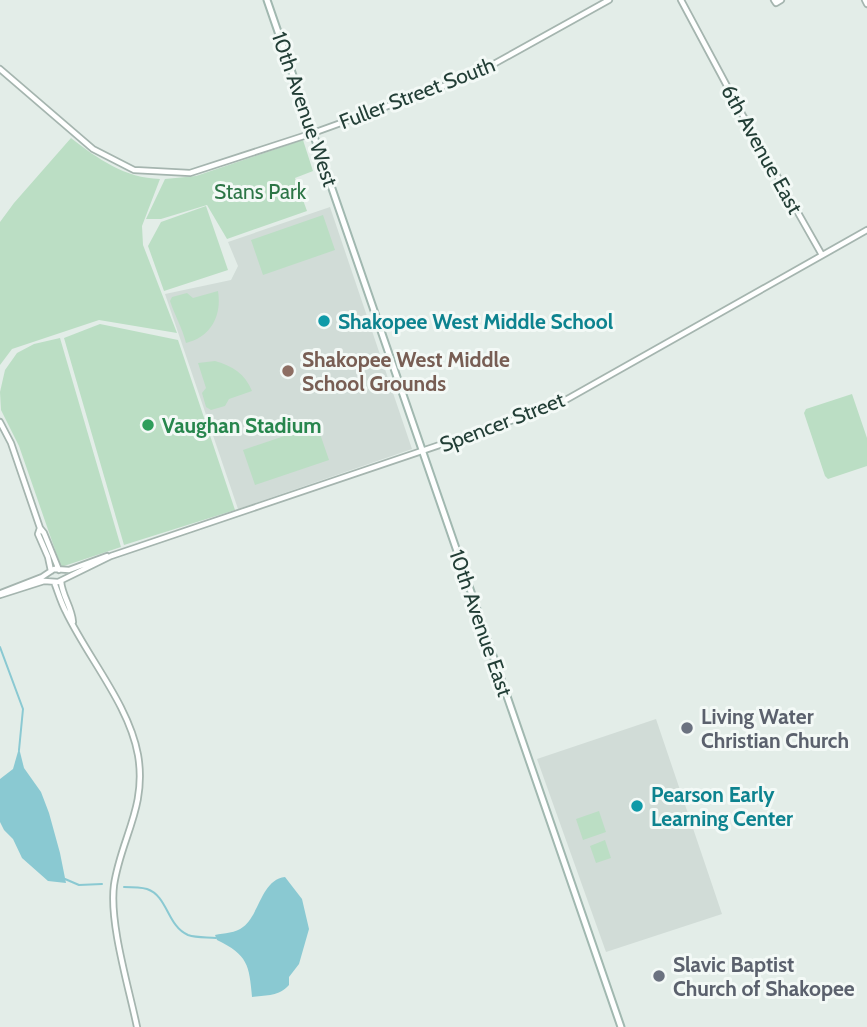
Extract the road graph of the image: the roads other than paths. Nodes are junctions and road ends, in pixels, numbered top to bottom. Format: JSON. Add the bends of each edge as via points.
{"nodes":[{"id":1,"x":267,"y":0,"type":"edge"},
{"id":2,"x":609,"y":0,"type":"edge"},
{"id":3,"x":681,"y":0,"type":"edge"},
{"id":4,"x":0,"y":69,"type":"edge"},
{"id":5,"x":313,"y":133,"type":"junction"},
{"id":6,"x":343,"y":219,"type":"joint"},
{"id":7,"x":867,"y":230,"type":"edge"},
{"id":8,"x":822,"y":255,"type":"junction"},
{"id":9,"x":0,"y":422,"type":"edge"},
{"id":10,"x":423,"y":452,"type":"junction"},
{"id":11,"x":40,"y":528,"type":"junction"},
{"id":12,"x":111,"y":556,"type":"junction"},
{"id":13,"x":60,"y":570,"type":"junction"},
{"id":14,"x":51,"y":571,"type":"junction"},
{"id":15,"x":61,"y":580,"type":"junction"},
{"id":16,"x":54,"y":582,"type":"junction"},
{"id":17,"x":0,"y":595,"type":"edge"},
{"id":18,"x":73,"y":623,"type":"junction"},
{"id":19,"x":137,"y":1027,"type":"edge"},
{"id":20,"x":621,"y":1027,"type":"edge"}],
"edges":[{"from":1,"to":5,"type":"main road","name":"10th Avenue West"},
{"from":2,"to":5,"type":"street","name":"Fuller Street South","via":[[474,75]]},
{"from":3,"to":8,"type":"street","name":"6th Avenue East"},
{"from":4,"to":5,"type":"street","name":"Fuller Street South","via":[[93,149],[134,170],[190,173]]},
{"from":5,"to":6,"type":"main road","name":"10th Avenue West"},
{"from":6,"to":10,"type":"main road","name":"10th Avenue East"},
{"from":7,"to":8,"type":"street","name":"Spencer Street"},
{"from":8,"to":10,"type":"street","name":"Spencer Street","via":[[555,406]]},
{"from":9,"to":11,"type":"street"},
{"from":10,"to":12,"type":"street","name":"Spencer Street"},
{"from":10,"to":20,"type":"main road","name":"10th Avenue East"},
{"from":11,"to":13,"type":"street"},
{"from":11,"to":14,"type":"street"},
{"from":12,"to":13,"type":"street","name":"Spencer Street"},
{"from":12,"to":15,"type":"street","name":"Spencer Street"},
{"from":13,"to":14,"type":"street"},
{"from":13,"to":15,"type":"street"},
{"from":14,"to":16,"type":"street"},
{"from":14,"to":17,"type":"street"},
{"from":15,"to":16,"type":"street"},
{"from":15,"to":18,"type":"street"},
{"from":16,"to":17,"type":"street","via":[[43,581]]},
{"from":16,"to":18,"type":"street"},
{"from":18,"to":19,"type":"street","via":[[126,719],[138,753],[139,799],[113,894]]}]}
